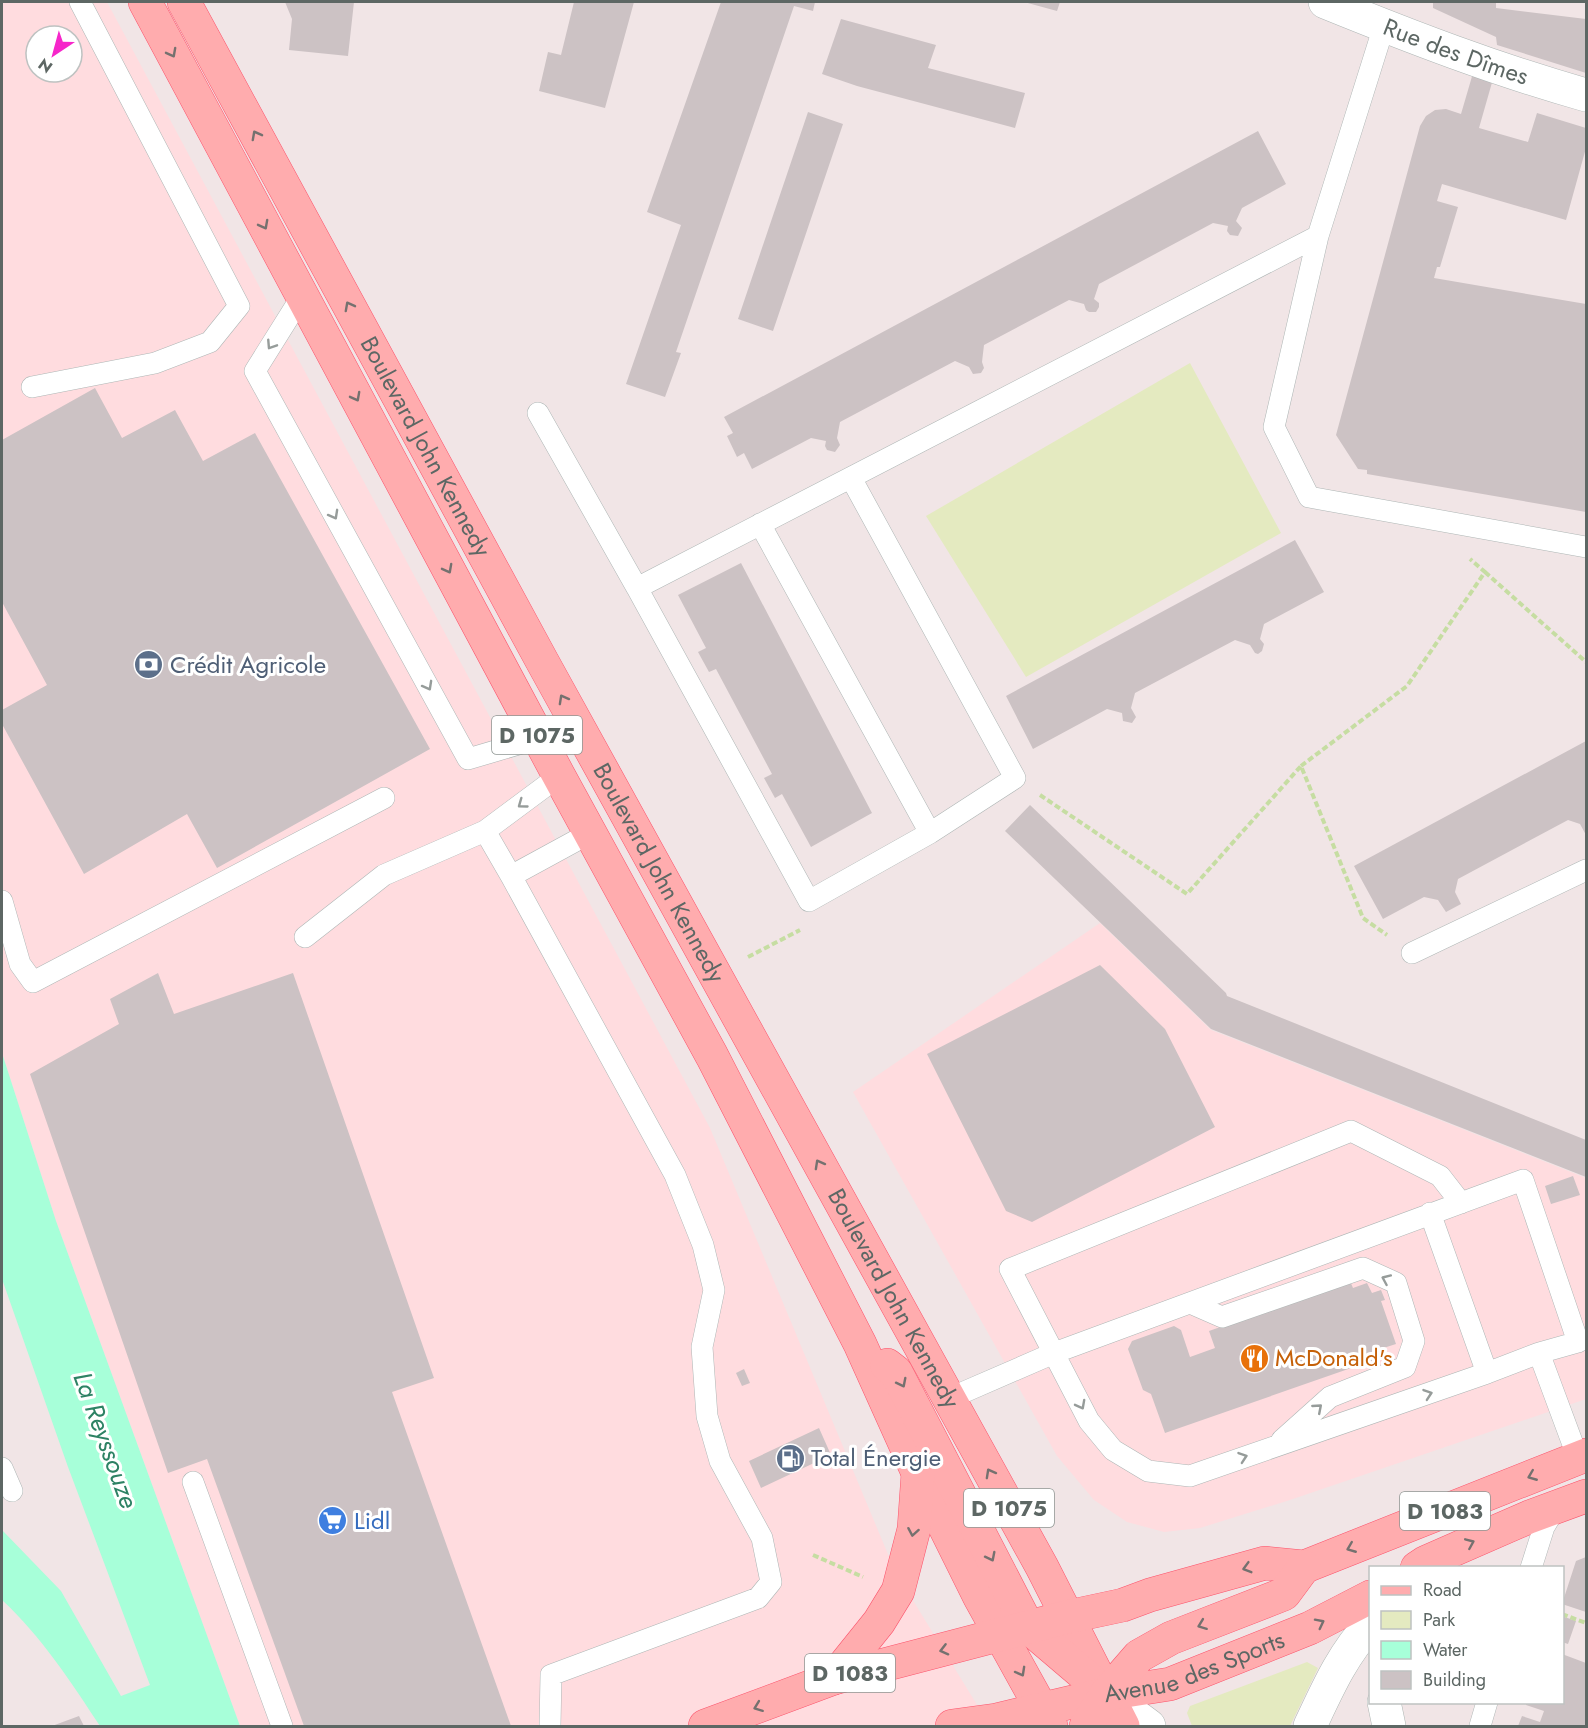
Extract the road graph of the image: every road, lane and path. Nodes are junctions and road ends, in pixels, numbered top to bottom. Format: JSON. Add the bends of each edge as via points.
{"nodes":[{"id":1,"x":80,"y":2,"type":"edge"},
{"id":2,"x":145,"y":2,"type":"edge"},
{"id":3,"x":184,"y":2,"type":"edge"},
{"id":4,"x":1325,"y":2,"type":"edge"},
{"id":5,"x":1384,"y":26,"type":"junction"},
{"id":6,"x":1587,"y":95,"type":"edge"},
{"id":7,"x":1318,"y":236,"type":"junction"},
{"id":8,"x":302,"y":296,"type":"junction"},
{"id":9,"x":32,"y":387,"type":"dead end"},
{"id":10,"x":538,"y":413,"type":"dead end"},
{"id":11,"x":851,"y":478,"type":"junction"},
{"id":12,"x":760,"y":524,"type":"junction"},
{"id":13,"x":1587,"y":547,"type":"edge"},
{"id":14,"x":1468,"y":557,"type":"dead end"},
{"id":15,"x":1485,"y":572,"type":"junction"},
{"id":16,"x":637,"y":588,"type":"junction"},
{"id":17,"x":1587,"y":662,"type":"edge"},
{"id":18,"x":538,"y":738,"type":"junction"},
{"id":19,"x":1301,"y":766,"type":"junction"},
{"id":20,"x":559,"y":776,"type":"junction"},
{"id":21,"x":1015,"y":778,"type":"junction"},
{"id":22,"x":384,"y":798,"type":"dead end"},
{"id":23,"x":485,"y":831,"type":"junction"},
{"id":24,"x":590,"y":833,"type":"junction"},
{"id":25,"x":930,"y":834,"type":"junction"},
{"id":26,"x":1587,"y":870,"type":"edge"},
{"id":27,"x":511,"y":876,"type":"junction"},
{"id":28,"x":2,"y":901,"type":"edge"},
{"id":29,"x":809,"y":901,"type":"junction"},
{"id":30,"x":305,"y":937,"type":"dead end"},
{"id":31,"x":1412,"y":953,"type":"joint"},
{"id":32,"x":714,"y":974,"type":"junction"},
{"id":33,"x":1461,"y":1203,"type":"junction"},
{"id":34,"x":1430,"y":1213,"type":"junction"},
{"id":35,"x":1190,"y":1303,"type":"junction"},
{"id":36,"x":860,"y":1344,"type":"junction"},
{"id":37,"x":1054,"y":1353,"type":"junction"},
{"id":38,"x":1539,"y":1353,"type":"junction"},
{"id":39,"x":1487,"y":1373,"type":"junction"},
{"id":40,"x":948,"y":1399,"type":"junction"},
{"id":41,"x":1275,"y":1447,"type":"junction"},
{"id":42,"x":1582,"y":1456,"type":"edge"},
{"id":43,"x":2,"y":1468,"type":"edge"},
{"id":44,"x":918,"y":1473,"type":"junction"},
{"id":45,"x":192,"y":1482,"type":"dead end"},
{"id":46,"x":12,"y":1491,"type":"dead end"},
{"id":47,"x":1587,"y":1496,"type":"edge"},
{"id":48,"x":1556,"y":1507,"type":"junction"},
{"id":49,"x":813,"y":1555,"type":"dead end"},
{"id":50,"x":1422,"y":1566,"type":"edge"},
{"id":51,"x":1532,"y":1566,"type":"edge"},
{"id":52,"x":1304,"y":1567,"type":"junction"},
{"id":53,"x":868,"y":1579,"type":"dead end"},
{"id":54,"x":1369,"y":1598,"type":"edge"},
{"id":55,"x":1564,"y":1614,"type":"edge"},
{"id":56,"x":1067,"y":1617,"type":"junction"},
{"id":57,"x":1587,"y":1623,"type":"edge"},
{"id":58,"x":1369,"y":1627,"type":"edge"},
{"id":59,"x":1015,"y":1631,"type":"junction"},
{"id":60,"x":834,"y":1678,"type":"junction"},
{"id":61,"x":1106,"y":1694,"type":"junction"},
{"id":62,"x":1384,"y":1704,"type":"edge"},
{"id":63,"x":1486,"y":1704,"type":"edge"},
{"id":64,"x":1046,"y":1718,"type":"edge"},
{"id":65,"x":282,"y":1726,"type":"edge"},
{"id":66,"x":550,"y":1726,"type":"edge"},
{"id":67,"x":705,"y":1726,"type":"edge"},
{"id":68,"x":952,"y":1726,"type":"edge"},
{"id":69,"x":1086,"y":1726,"type":"edge"},
{"id":70,"x":1123,"y":1726,"type":"edge"},
{"id":71,"x":1149,"y":1726,"type":"edge"},
{"id":72,"x":1310,"y":1726,"type":"edge"},
{"id":73,"x":1389,"y":1726,"type":"edge"},
{"id":74,"x":1480,"y":1726,"type":"edge"}],
"edges":[{"from":1,"to":9,"type":"lane","via":[[239,306],[210,342],[156,363]]},
{"from":2,"to":8,"type":"main road","name":"Boulevard John Kennedy","number":"D 1075","one_way":true},
{"from":32,"to":3,"type":"main road","name":"Boulevard John Kennedy","number":"D 1075","one_way":true},
{"from":4,"to":5,"type":"street","name":"Rue des Dîmes"},
{"from":5,"to":6,"type":"street","name":"Rue des Dîmes","via":[[1518,76]]},
{"from":5,"to":7,"type":"lane"},
{"from":7,"to":11,"type":"lane"},
{"from":7,"to":13,"type":"lane","via":[[1274,427],[1308,497]]},
{"from":8,"to":18,"type":"main road","name":"Boulevard John Kennedy","number":"D 1075","one_way":true},
{"from":8,"to":18,"type":"lane","one_way":true,"via":[[255,371],[468,759]]},
{"from":10,"to":16,"type":"lane"},
{"from":11,"to":12,"type":"lane"},
{"from":11,"to":21,"type":"lane"},
{"from":12,"to":16,"type":"lane"},
{"from":12,"to":25,"type":"lane"},
{"from":14,"to":15,"type":"path"},
{"from":15,"to":17,"type":"path"},
{"from":15,"to":19,"type":"path","via":[[1407,686]]},
{"from":16,"to":29,"type":"lane"},
{"from":18,"to":20,"type":"main road","name":"Boulevard John Kennedy","number":"D 1075"},
{"from":19,"to":21,"type":"path","via":[[1187,894]]},
{"from":19,"to":31,"type":"path","via":[[1363,918]]},
{"from":20,"to":23,"type":"lane","one_way":true},
{"from":20,"to":24,"type":"main road","name":"Boulevard John Kennedy","number":"D 1075"},
{"from":21,"to":25,"type":"lane"},
{"from":22,"to":28,"type":"lane","via":[[33,982],[20,964]]},
{"from":23,"to":27,"type":"lane"},
{"from":23,"to":30,"type":"lane","via":[[384,875]]},
{"from":24,"to":27,"type":"lane"},
{"from":24,"to":36,"type":"main road","name":"Boulevard John Kennedy","number":"D 1075","via":[[712,1056]]},
{"from":25,"to":29,"type":"lane"},
{"from":26,"to":31,"type":"lane"},
{"from":27,"to":66,"type":"lane","via":[[675,1175],[703,1245],[714,1290],[702,1347],[707,1416],[720,1461],[762,1539],[771,1582],[758,1598],[551,1675]]},
{"from":29,"to":32,"type":"path","via":[[807,927]]},
{"from":40,"to":32,"type":"main road","name":"Boulevard John Kennedy","number":"D 1075","one_way":true},
{"from":33,"to":34,"type":"lane"},
{"from":33,"to":37,"type":"lane","via":[[1440,1176],[1351,1131],[1010,1269]]},
{"from":33,"to":38,"type":"lane","via":[[1523,1180],[1578,1342]]},
{"from":34,"to":35,"type":"lane"},
{"from":34,"to":39,"type":"lane"},
{"from":35,"to":37,"type":"lane"},
{"from":41,"to":35,"type":"lane","one_way":true,"via":[[1330,1397],[1406,1367],[1414,1341],[1396,1283],[1363,1269],[1222,1317]]},
{"from":36,"to":44,"type":"main road","name":"Boulevard John Kennedy","number":"D 1075"},
{"from":36,"to":59,"type":"main road","name":"Boulevard John Kennedy","one_way":true,"via":[[896,1372]]},
{"from":37,"to":40,"type":"lane"},
{"from":37,"to":41,"type":"lane","one_way":true,"via":[[1089,1421],[1113,1450],[1148,1471],[1190,1476]]},
{"from":38,"to":39,"type":"lane"},
{"from":38,"to":42,"type":"lane"},
{"from":41,"to":39,"type":"lane","one_way":true},
{"from":56,"to":40,"type":"main road","name":"Boulevard John Kennedy","number":"D 1075","one_way":true},
{"from":42,"to":52,"type":"main road","number":"D 1083","one_way":true},
{"from":43,"to":46,"type":"lane"},
{"from":44,"to":59,"type":"main road","name":"Boulevard John Kennedy","number":"D 1075"},
{"from":44,"to":60,"type":"main road","one_way":true,"via":[[914,1529],[898,1591],[879,1622]]},
{"from":45,"to":65,"type":"lane"},
{"from":47,"to":48,"type":"main road","number":"D 1083"},
{"from":50,"to":48,"type":"main road","number":"D 1083","one_way":true},
{"from":48,"to":51,"type":"lane","via":[[1544,1527]]},
{"from":49,"to":53,"type":"path"},
{"from":52,"to":56,"type":"main road","number":"D 1083","one_way":true,"via":[[1265,1563],[1123,1605]]},
{"from":52,"to":61,"type":"main road","name":"Avenue des Sports","one_way":true,"via":[[1284,1594],[1171,1638],[1138,1656]]},
{"from":61,"to":54,"type":"main road","name":"Avenue des Sports","one_way":true,"via":[[1170,1684],[1310,1628]]},
{"from":55,"to":57,"type":"path"},
{"from":56,"to":59,"type":"main road","number":"D 1083"},
{"from":56,"to":61,"type":"main road","name":"Boulevard John Kennedy"},
{"from":58,"to":72,"type":"street","via":[[1353,1643]]},
{"from":59,"to":60,"type":"main road","number":"D 1083","one_way":true},
{"from":59,"to":61,"type":"main road"},
{"from":59,"to":64,"type":"main road","one_way":true},
{"from":60,"to":67,"type":"main road","number":"D 1083","one_way":true},
{"from":61,"to":64,"type":"main road"},
{"from":61,"to":69,"type":"main road"},
{"from":61,"to":70,"type":"main road","name":"Boulevard John Kennedy"},
{"from":61,"to":71,"type":"street"},
{"from":62,"to":73,"type":"street"},
{"from":63,"to":74,"type":"lane"},
{"from":64,"to":68,"type":"main road"}]}
